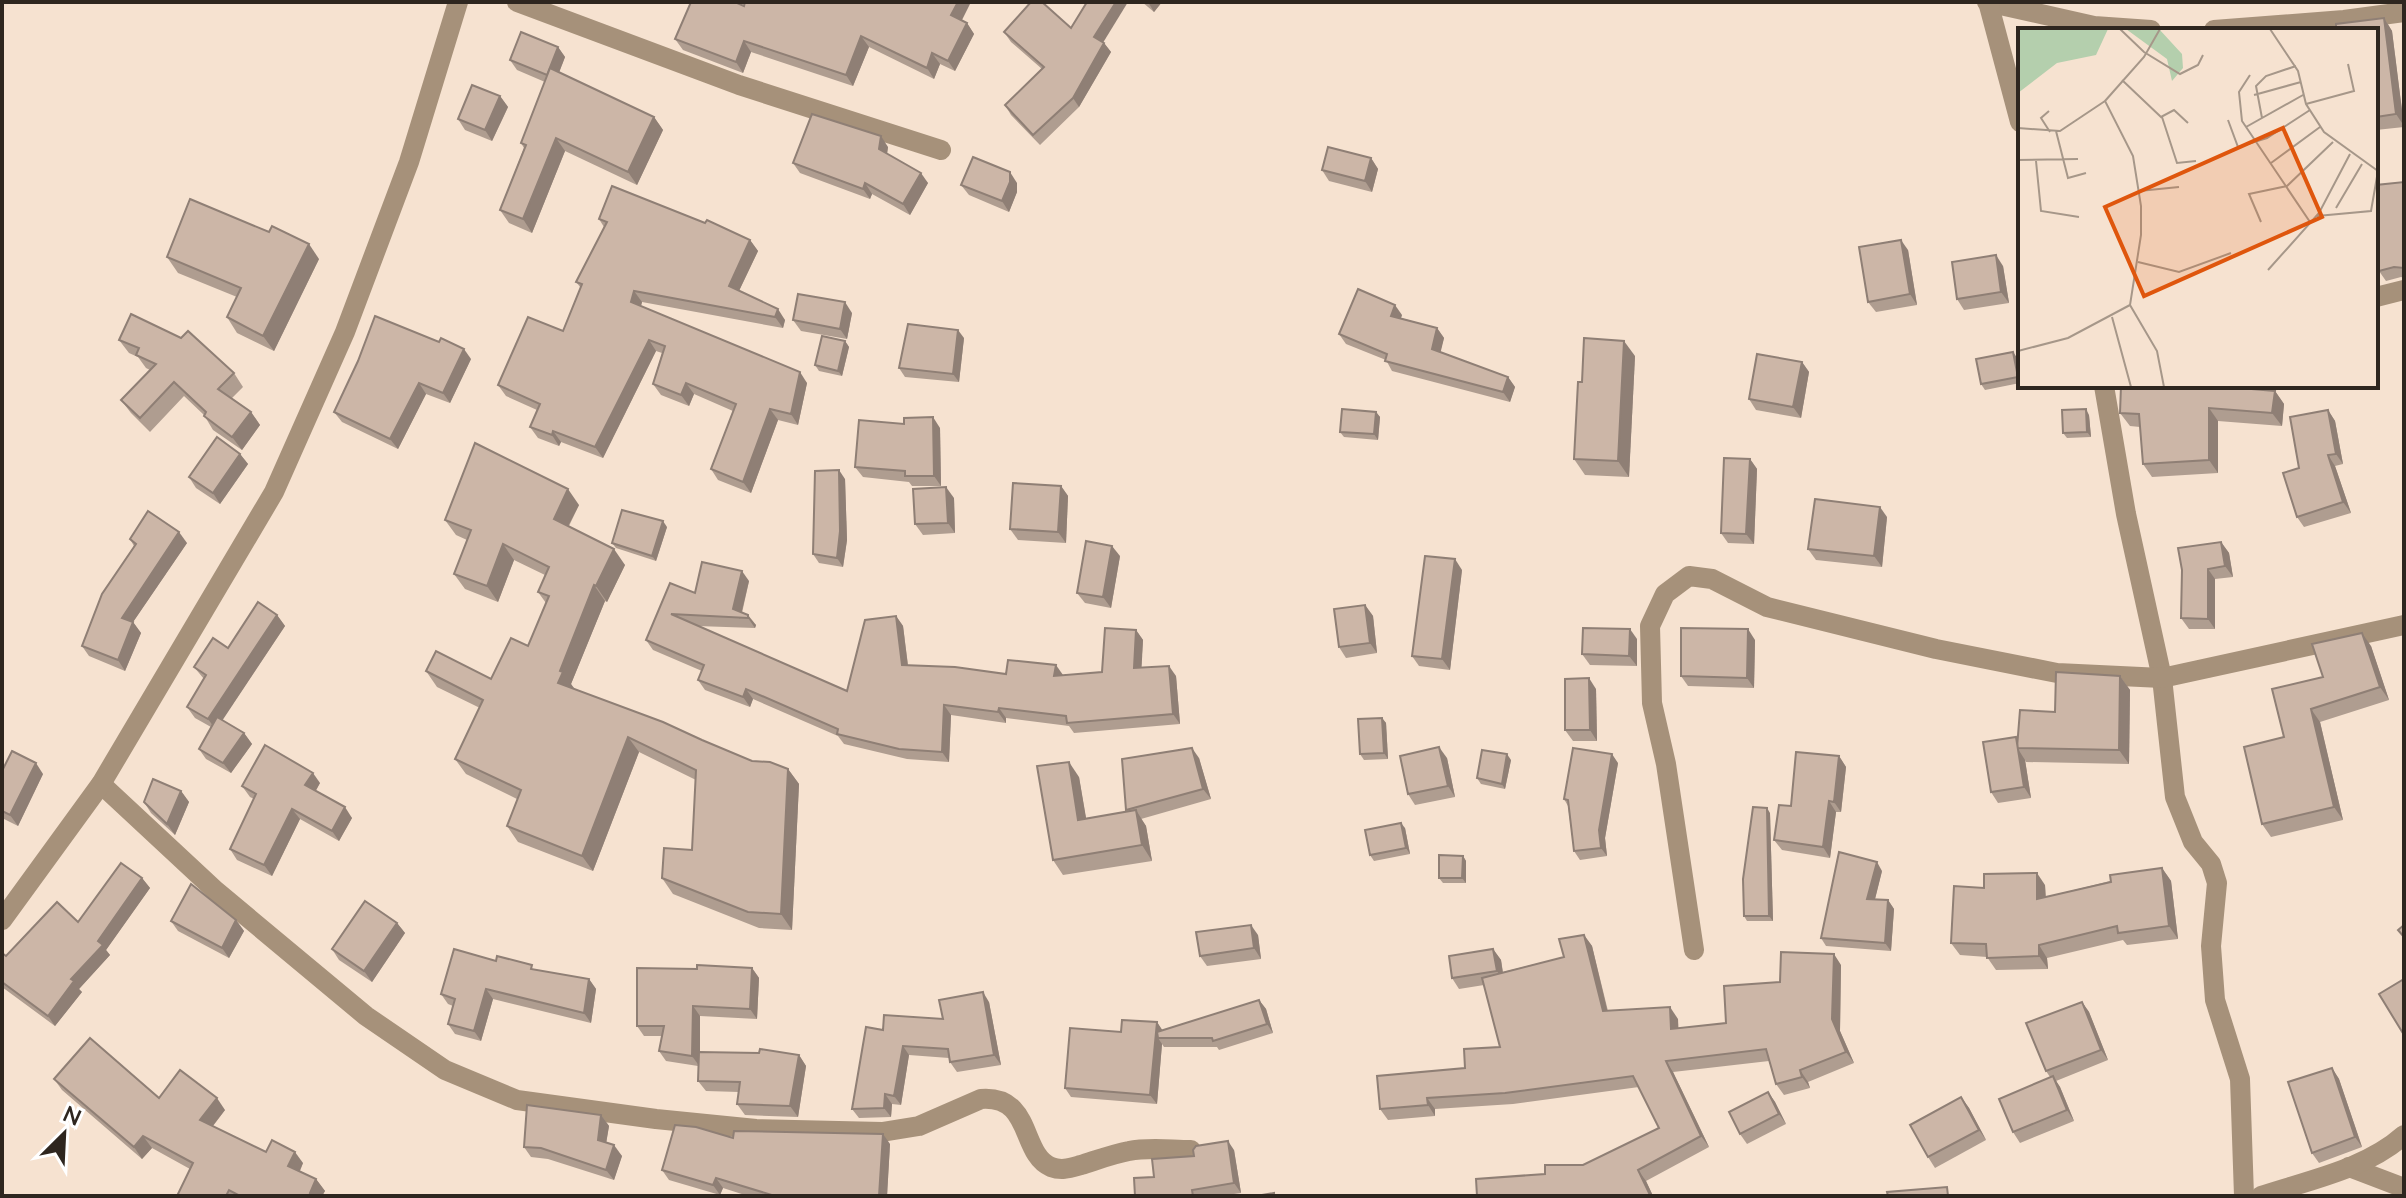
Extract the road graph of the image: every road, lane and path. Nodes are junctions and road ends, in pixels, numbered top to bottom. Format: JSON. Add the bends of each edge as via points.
{"nodes":[{"id":1,"x":458,"y":2,"type":"edge"},
{"id":2,"x":517,"y":2,"type":"edge"},
{"id":3,"x":1987,"y":2,"type":"edge"},
{"id":4,"x":2404,"y":12,"type":"edge"},
{"id":5,"x":2122,"y":28,"type":"edge"},
{"id":6,"x":2240,"y":28,"type":"edge"},
{"id":7,"x":2018,"y":115,"type":"edge"},
{"id":8,"x":941,"y":150,"type":"dead end"},
{"id":9,"x":2404,"y":290,"type":"edge"},
{"id":10,"x":2378,"y":296,"type":"edge"},
{"id":11,"x":2104,"y":388,"type":"edge"},
{"id":12,"x":2404,"y":625,"type":"edge"},
{"id":13,"x":2162,"y":678,"type":"junction"},
{"id":14,"x":101,"y":784,"type":"junction"},
{"id":15,"x":2,"y":920,"type":"edge"},
{"id":16,"x":1694,"y":950,"type":"dead end"},
{"id":17,"x":2404,"y":1135,"type":"edge"},
{"id":18,"x":1191,"y":1150,"type":"edge"},
{"id":19,"x":2349,"y":1167,"type":"junction"},
{"id":20,"x":2404,"y":1188,"type":"edge"},
{"id":21,"x":2244,"y":1196,"type":"edge"},
{"id":22,"x":2261,"y":1196,"type":"edge"}],
"edges":[{"from":1,"to":14,"type":"street","via":[[409,162],[345,332],[274,492]]},
{"from":2,"to":8,"type":"street","via":[[739,85]]},
{"from":3,"to":5,"type":"street"},
{"from":3,"to":7,"type":"street"},
{"from":4,"to":6,"type":"street"},
{"from":9,"to":10,"type":"street"},
{"from":11,"to":13,"type":"street"},
{"from":12,"to":13,"type":"street"},
{"from":13,"to":16,"type":"street","via":[[2057,673],[1936,649],[1767,607],[1712,579],[1689,576],[1665,594],[1650,626],[1652,703]]},
{"from":13,"to":21,"type":"street","via":[[2175,797],[2217,883],[2211,946],[2215,1000],[2240,1079]]},
{"from":14,"to":15,"type":"street"},
{"from":14,"to":18,"type":"street","via":[[216,891],[366,1016],[445,1070],[517,1100],[756,1129],[882,1132],[919,1126],[992,1098],[1004,1101],[1022,1121],[1040,1160],[1063,1170],[1131,1150]]},
{"from":17,"to":19,"type":"street"},
{"from":19,"to":20,"type":"street"},
{"from":19,"to":22,"type":"street"}]}
